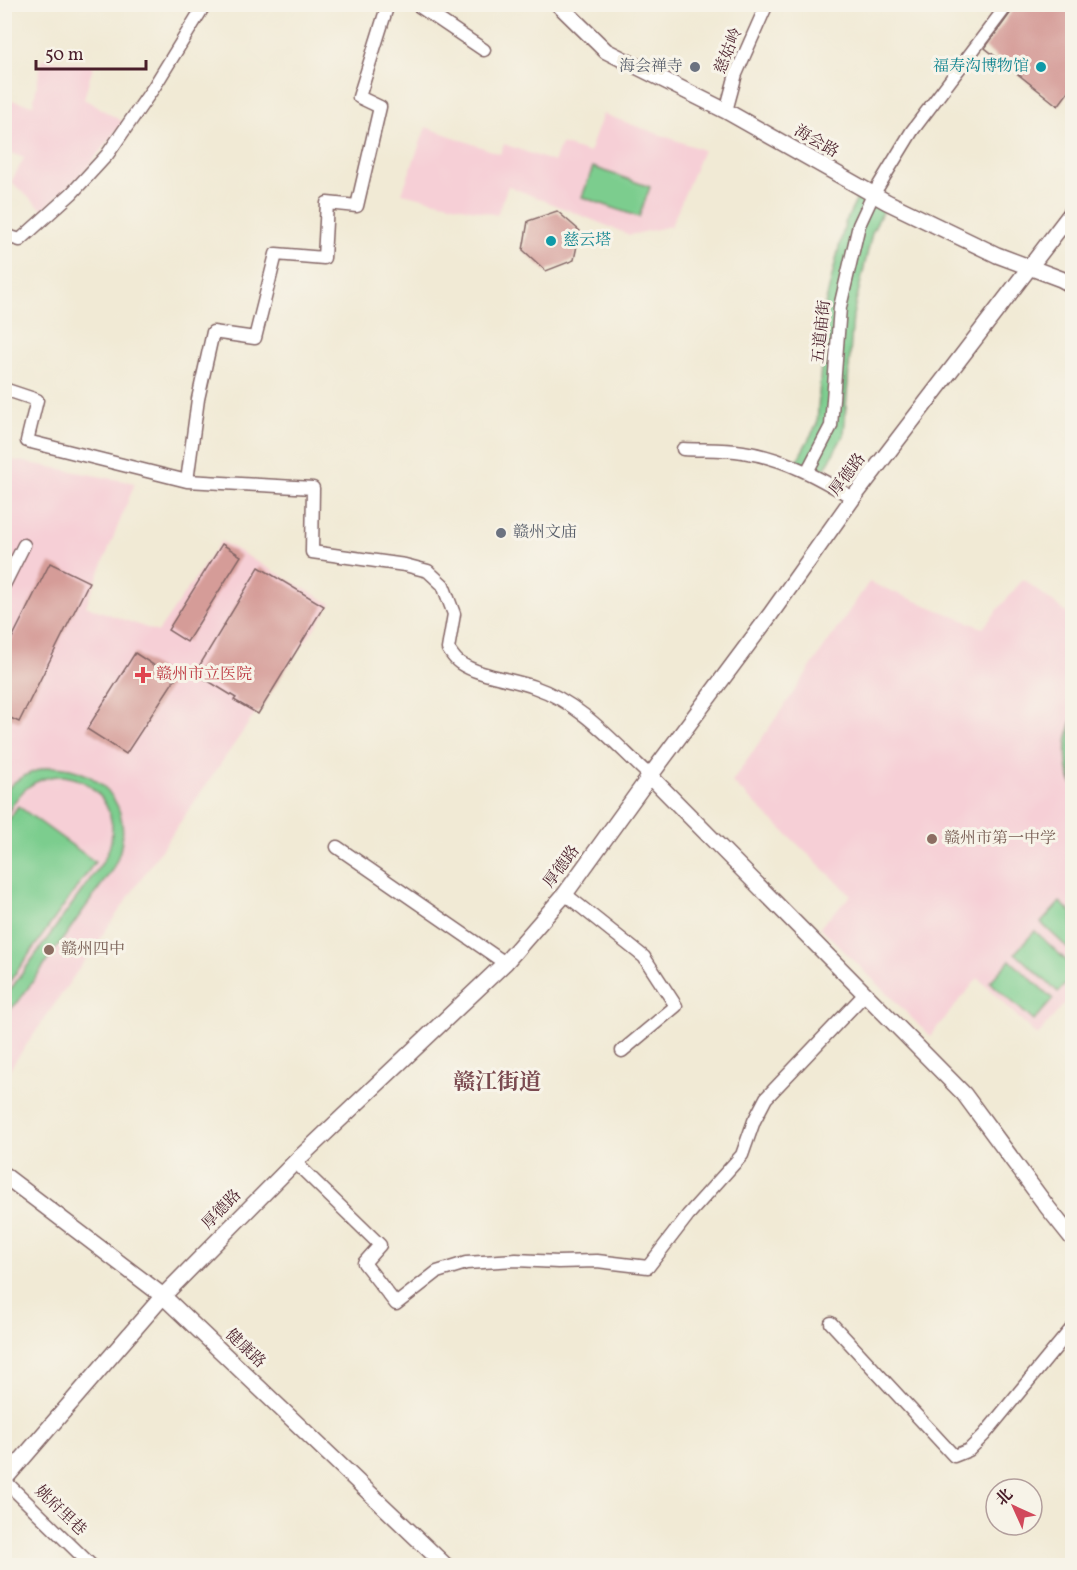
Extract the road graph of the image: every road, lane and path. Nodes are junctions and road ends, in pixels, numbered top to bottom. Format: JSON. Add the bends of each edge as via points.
{"nodes":[{"id":1,"x":205,"y":4,"type":"edge"},
{"id":2,"x":388,"y":4,"type":"edge"},
{"id":3,"x":416,"y":4,"type":"edge"},
{"id":4,"x":558,"y":4,"type":"edge"},
{"id":5,"x":767,"y":4,"type":"edge"},
{"id":6,"x":1008,"y":4,"type":"edge"},
{"id":7,"x":484,"y":50,"type":"dead end"},
{"id":8,"x":726,"y":111,"type":"junction"},
{"id":9,"x":873,"y":195,"type":"junction"},
{"id":10,"x":1072,"y":212,"type":"edge"},
{"id":11,"x":4,"y":235,"type":"edge"},
{"id":12,"x":1031,"y":267,"type":"junction"},
{"id":13,"x":1072,"y":285,"type":"edge"},
{"id":14,"x":4,"y":389,"type":"edge"},
{"id":15,"x":683,"y":449,"type":"dead end"},
{"id":16,"x":807,"y":472,"type":"junction"},
{"id":17,"x":187,"y":481,"type":"junction"},
{"id":18,"x":853,"y":498,"type":"junction"},
{"id":19,"x":24,"y":545,"type":"dead end"},
{"id":20,"x":4,"y":585,"type":"edge"},
{"id":21,"x":650,"y":776,"type":"junction"},
{"id":22,"x":337,"y":847,"type":"dead end"},
{"id":23,"x":565,"y":894,"type":"junction"},
{"id":24,"x":505,"y":963,"type":"junction"},
{"id":25,"x":864,"y":995,"type":"junction"},
{"id":26,"x":622,"y":1051,"type":"dead end"},
{"id":27,"x":295,"y":1162,"type":"junction"},
{"id":28,"x":4,"y":1175,"type":"edge"},
{"id":29,"x":1072,"y":1238,"type":"edge"},
{"id":30,"x":163,"y":1296,"type":"junction"},
{"id":31,"x":831,"y":1323,"type":"dead end"},
{"id":32,"x":1072,"y":1328,"type":"edge"},
{"id":33,"x":4,"y":1480,"type":"edge"},
{"id":34,"x":92,"y":1566,"type":"edge"},
{"id":35,"x":446,"y":1566,"type":"edge"}],
"edges":[{"from":1,"to":11,"type":"street","via":[[106,155],[72,193],[20,240]]},
{"from":2,"to":17,"type":"street","via":[[359,97],[380,107],[357,206],[327,203],[324,258],[276,254],[255,338],[213,332],[198,399]]},
{"from":3,"to":7,"type":"street"},
{"from":4,"to":8,"type":"street","name":"海会路","via":[[606,51]]},
{"from":5,"to":8,"type":"street","name":"慈姑岭","via":[[736,74]]},
{"from":6,"to":9,"type":"street","name":"五道庙街","via":[[912,131]]},
{"from":8,"to":9,"type":"street","name":"海会路"},
{"from":9,"to":12,"type":"street","name":"海会路","via":[[997,255]]},
{"from":9,"to":16,"type":"street","name":"五道庙街","via":[[859,225],[840,307],[831,426]]},
{"from":10,"to":12,"type":"street","name":"厚德路"},
{"from":12,"to":13,"type":"street","name":"海会路"},
{"from":12,"to":18,"type":"street","name":"厚德路"},
{"from":14,"to":17,"type":"street","via":[[37,400],[27,441]]},
{"from":15,"to":16,"type":"street","via":[[742,452],[773,458]]},
{"from":16,"to":18,"type":"street"},
{"from":17,"to":21,"type":"street","via":[[313,488],[312,552],[428,571],[443,585],[450,600],[454,614],[448,649],[458,662],[560,698]]},
{"from":18,"to":21,"type":"street","name":"厚德路"},
{"from":19,"to":20,"type":"street"},
{"from":21,"to":23,"type":"street","name":"厚德路"},
{"from":21,"to":25,"type":"street"},
{"from":22,"to":24,"type":"street"},
{"from":23,"to":24,"type":"street","name":"厚德路"},
{"from":23,"to":26,"type":"street","via":[[644,957],[676,1006]]},
{"from":24,"to":27,"type":"street","name":"厚德路"},
{"from":25,"to":27,"type":"street","via":[[766,1098],[742,1155],[648,1267],[597,1261],[466,1263],[437,1272],[396,1304],[364,1263],[380,1245]]},
{"from":25,"to":29,"type":"street","via":[[964,1094]]},
{"from":27,"to":30,"type":"street","name":"厚德路"},
{"from":28,"to":30,"type":"street","name":"健康路"},
{"from":30,"to":33,"type":"street","name":"厚德路"},
{"from":30,"to":35,"type":"street","name":"健康路"},
{"from":31,"to":32,"type":"street","via":[[954,1456],[969,1450],[984,1435]]},
{"from":33,"to":34,"type":"street","name":"姚府里巷"}]}
